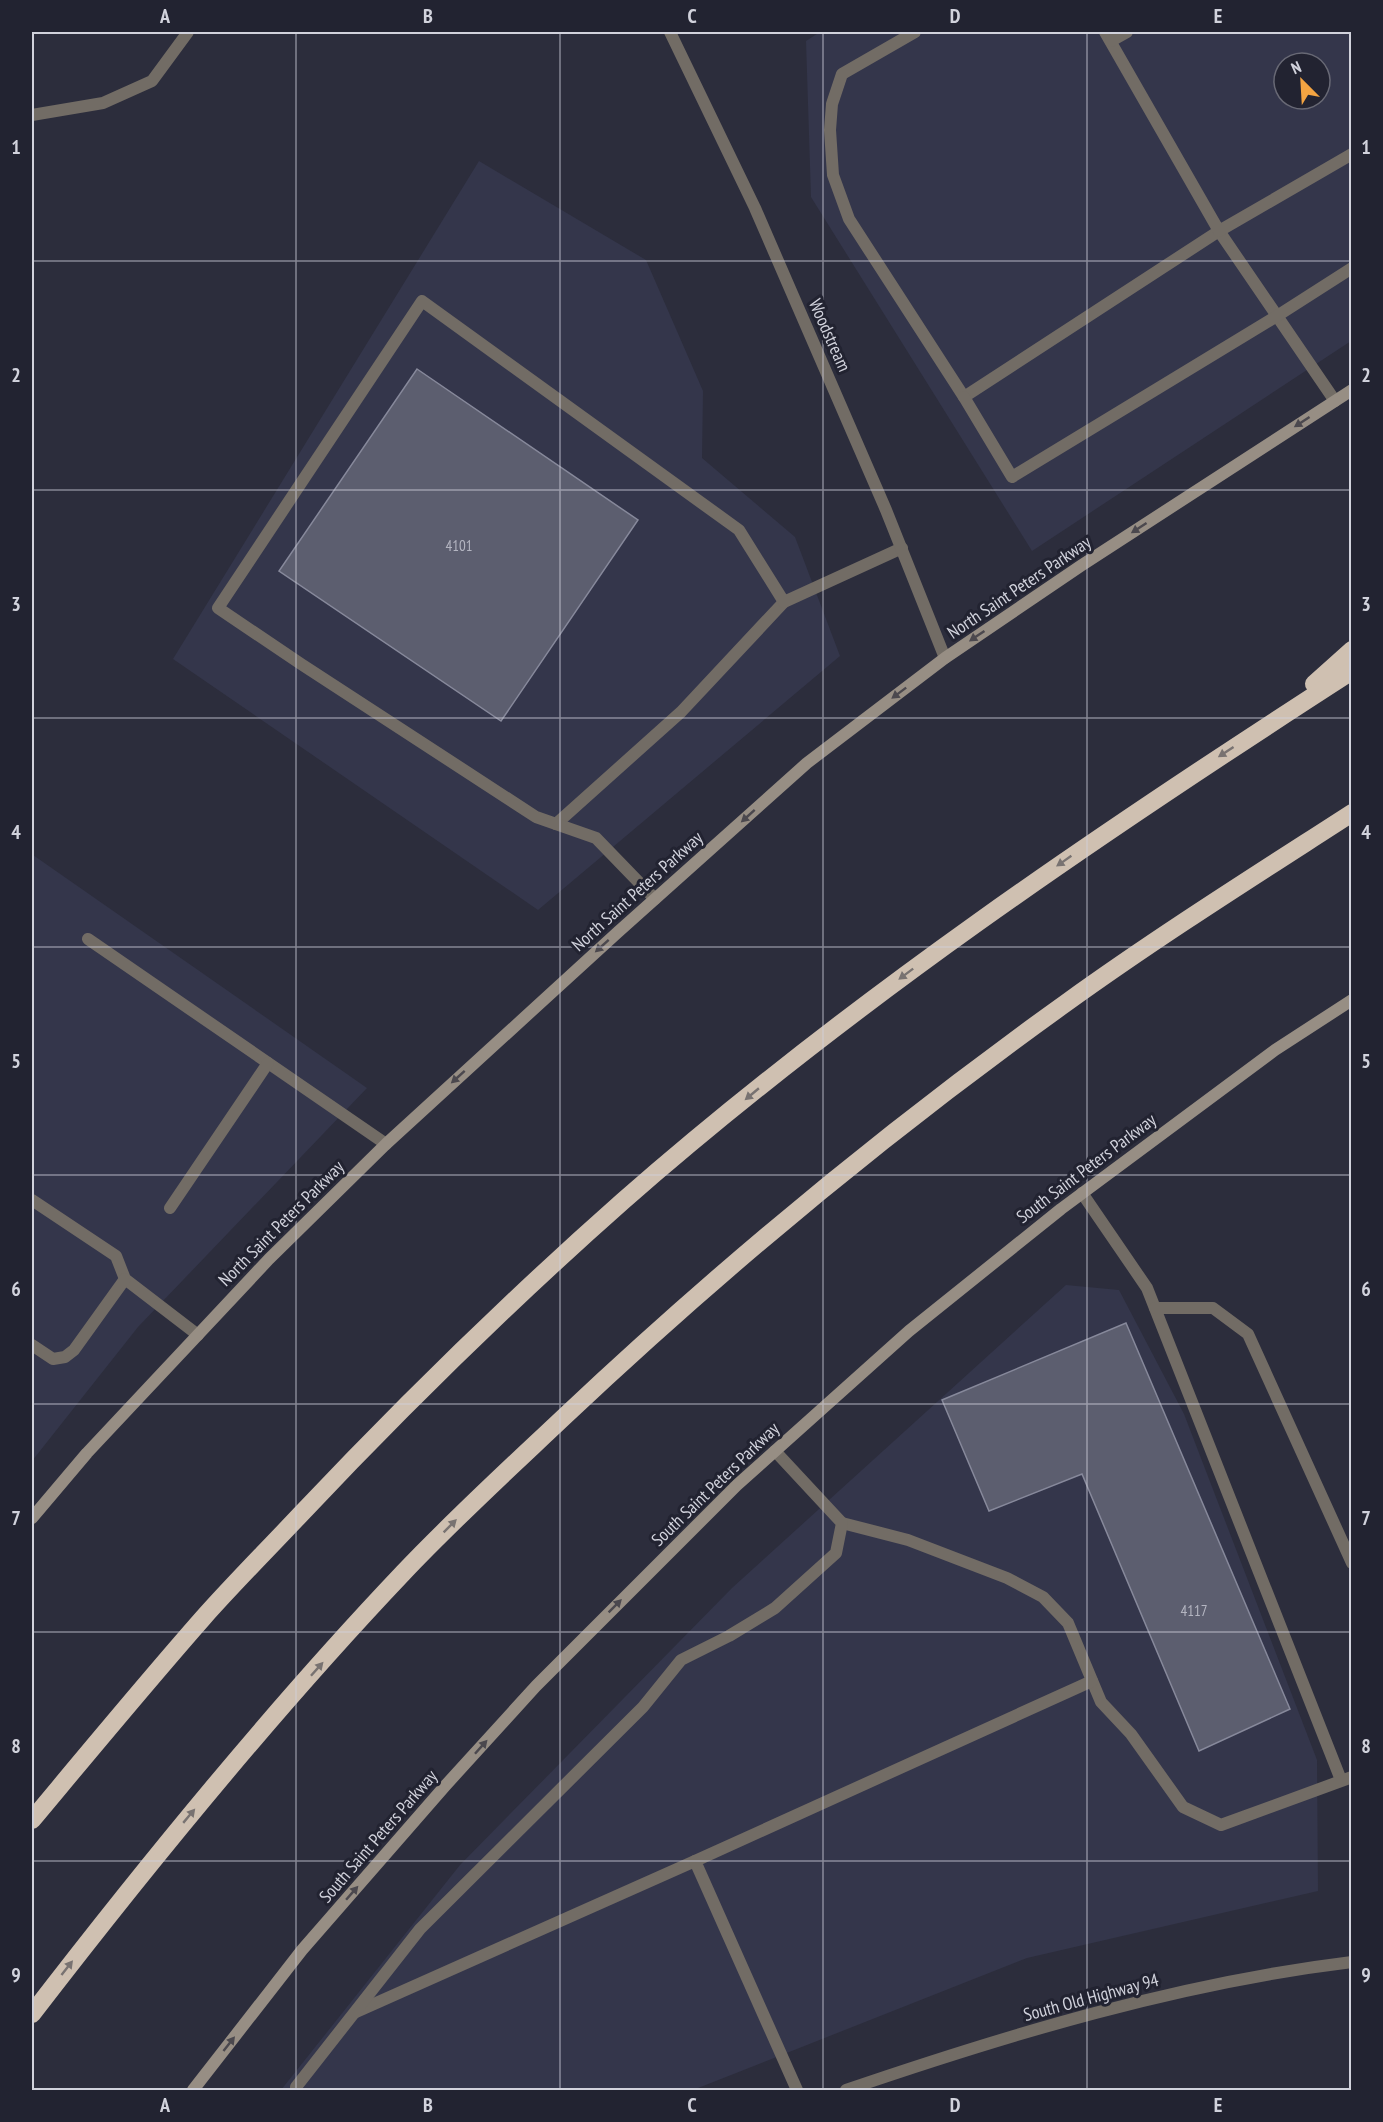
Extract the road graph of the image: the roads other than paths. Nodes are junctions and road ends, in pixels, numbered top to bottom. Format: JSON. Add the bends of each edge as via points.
{"nodes":[{"id":1,"x":188,"y":32,"type":"edge"},
{"id":2,"x":670,"y":32,"type":"edge"},
{"id":3,"x":915,"y":32,"type":"edge"},
{"id":4,"x":1127,"y":32,"type":"edge"},
{"id":5,"x":1108,"y":36,"type":"edge"},
{"id":6,"x":32,"y":115,"type":"edge"},
{"id":7,"x":1352,"y":154,"type":"edge"},
{"id":8,"x":1219,"y":231,"type":"junction"},
{"id":9,"x":1352,"y":268,"type":"edge"},
{"id":10,"x":1276,"y":316,"type":"junction"},
{"id":11,"x":1352,"y":390,"type":"edge"},
{"id":12,"x":964,"y":397,"type":"junction"},
{"id":13,"x":1335,"y":401,"type":"junction"},
{"id":14,"x":902,"y":548,"type":"junction"},
{"id":15,"x":784,"y":602,"type":"junction"},
{"id":16,"x":1352,"y":650,"type":"edge"},
{"id":17,"x":945,"y":658,"type":"junction"},
{"id":18,"x":1352,"y":670,"type":"edge"},
{"id":19,"x":1275,"y":720,"type":"junction"},
{"id":20,"x":1352,"y":813,"type":"edge"},
{"id":21,"x":556,"y":824,"type":"junction"},
{"id":22,"x":655,"y":899,"type":"junction"},
{"id":23,"x":88,"y":939,"type":"dead end"},
{"id":24,"x":1352,"y":1000,"type":"edge"},
{"id":25,"x":268,"y":1063,"type":"junction"},
{"id":26,"x":386,"y":1144,"type":"junction"},
{"id":27,"x":1082,"y":1193,"type":"junction"},
{"id":28,"x":32,"y":1200,"type":"edge"},
{"id":29,"x":170,"y":1208,"type":"dead end"},
{"id":30,"x":125,"y":1279,"type":"junction"},
{"id":31,"x":1155,"y":1308,"type":"junction"},
{"id":32,"x":198,"y":1335,"type":"junction"},
{"id":33,"x":32,"y":1345,"type":"edge"},
{"id":34,"x":775,"y":1451,"type":"junction"},
{"id":35,"x":32,"y":1518,"type":"edge"},
{"id":36,"x":842,"y":1523,"type":"junction"},
{"id":37,"x":1352,"y":1563,"type":"edge"},
{"id":38,"x":1092,"y":1681,"type":"junction"},
{"id":39,"x":1346,"y":1778,"type":"edge"},
{"id":40,"x":32,"y":1820,"type":"edge"},
{"id":41,"x":695,"y":1861,"type":"junction"},
{"id":42,"x":1352,"y":1962,"type":"edge"},
{"id":43,"x":354,"y":2013,"type":"junction"},
{"id":44,"x":32,"y":2014,"type":"edge"},
{"id":45,"x":193,"y":2091,"type":"edge"},
{"id":46,"x":296,"y":2091,"type":"edge"},
{"id":47,"x":797,"y":2091,"type":"edge"},
{"id":48,"x":846,"y":2091,"type":"edge"}],
"edges":[{"from":1,"to":6,"type":"street","via":[[152,81],[103,103]]},
{"from":2,"to":14,"type":"street","name":"Woodstream","via":[[754,208]]},
{"from":3,"to":12,"type":"street","via":[[842,74],[832,104],[833,175],[849,219]]},
{"from":4,"to":5,"type":"street"},
{"from":5,"to":8,"type":"street"},
{"from":7,"to":8,"type":"street"},
{"from":8,"to":10,"type":"street"},
{"from":8,"to":12,"type":"street"},
{"from":9,"to":10,"type":"street"},
{"from":10,"to":12,"type":"street","via":[[1012,477]]},
{"from":10,"to":13,"type":"street"},
{"from":11,"to":13,"type":"main road","name":"North Saint Peters Parkway"},
{"from":13,"to":17,"type":"main road","name":"North Saint Peters Parkway","one_way":true},
{"from":14,"to":15,"type":"street"},
{"from":14,"to":17,"type":"street","name":"Woodstream"},
{"from":15,"to":21,"type":"street","via":[[681,712]]},
{"from":15,"to":21,"type":"street","via":[[739,530],[422,301],[218,608],[526,811]]},
{"from":16,"to":19,"type":"highway"},
{"from":17,"to":22,"type":"main road","name":"North Saint Peters Parkway","one_way":true,"via":[[807,763]]},
{"from":18,"to":19,"type":"highway"},
{"from":19,"to":40,"type":"highway","one_way":true,"via":[[1105,832],[939,949],[780,1070],[624,1200],[479,1333],[338,1474],[206,1614]]},
{"from":44,"to":20,"type":"highway","one_way":true,"via":[[124,1893],[261,1731],[404,1572],[622,1362],[720,1274],[938,1099],[1067,1002]]},
{"from":21,"to":22,"type":"street","via":[[596,837]]},
{"from":22,"to":26,"type":"main road","name":"North Saint Peters Parkway","one_way":true},
{"from":23,"to":25,"type":"street"},
{"from":24,"to":27,"type":"main road","name":"South Saint Peters Parkway","via":[[1275,1050]]},
{"from":25,"to":26,"type":"street"},
{"from":25,"to":29,"type":"street"},
{"from":26,"to":32,"type":"main road","name":"North Saint Peters Parkway","via":[[268,1259]]},
{"from":27,"to":31,"type":"street","via":[[1147,1288]]},
{"from":27,"to":34,"type":"main road","name":"South Saint Peters Parkway","via":[[909,1332]]},
{"from":28,"to":30,"type":"street","via":[[116,1256]]},
{"from":30,"to":32,"type":"street"},
{"from":30,"to":33,"type":"street","via":[[65,1357],[53,1359]]},
{"from":31,"to":37,"type":"street","via":[[1213,1308],[1248,1334]]},
{"from":31,"to":39,"type":"street"},
{"from":32,"to":35,"type":"main road","name":"North Saint Peters Parkway"},
{"from":34,"to":36,"type":"street"},
{"from":45,"to":34,"type":"main road","name":"South Saint Peters Parkway","one_way":true,"via":[[302,1950],[536,1686]]},
{"from":36,"to":38,"type":"street","via":[[908,1540],[1007,1578],[1043,1597],[1068,1623]]},
{"from":36,"to":43,"type":"street","via":[[836,1553],[775,1608],[681,1660],[643,1707],[420,1929]]},
{"from":38,"to":39,"type":"street","via":[[1101,1702],[1131,1734],[1183,1807],[1221,1825]]},
{"from":38,"to":41,"type":"street"},
{"from":41,"to":43,"type":"street"},
{"from":41,"to":47,"type":"street"},
{"from":42,"to":48,"type":"street","name":"South Old Highway 94","via":[[1190,1990],[1058,2023]]},
{"from":43,"to":46,"type":"street"}]}
